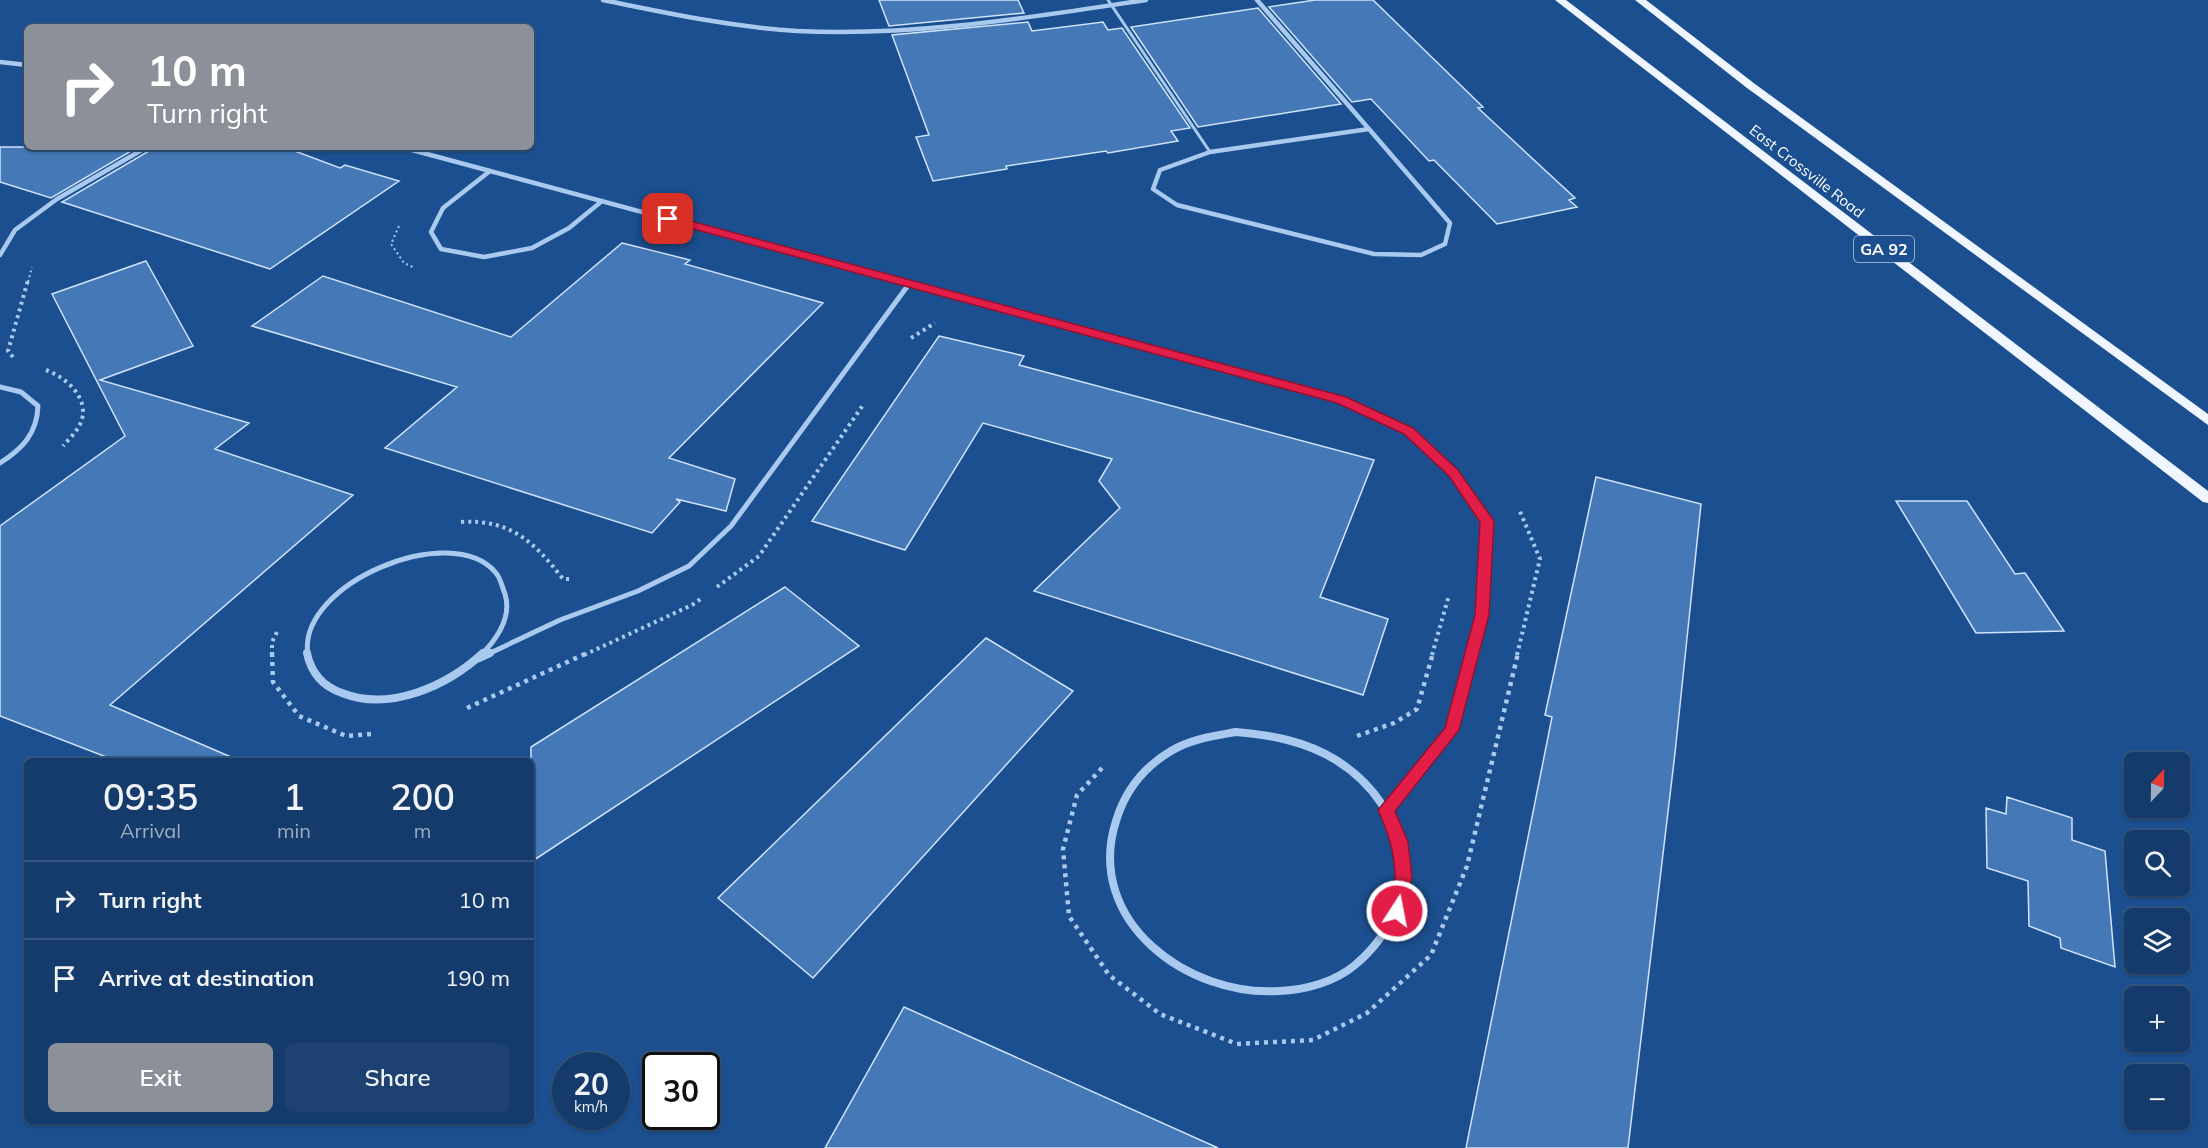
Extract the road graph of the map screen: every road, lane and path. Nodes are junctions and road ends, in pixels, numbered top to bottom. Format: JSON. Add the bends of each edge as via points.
{"nodes":[{"id":1,"x":603,"y":0,"type":"edge"},
{"id":2,"x":1108,"y":0,"type":"edge"},
{"id":3,"x":1146,"y":0,"type":"edge"},
{"id":4,"x":1257,"y":0,"type":"edge"},
{"id":5,"x":1560,"y":0,"type":"edge"},
{"id":6,"x":1640,"y":0,"type":"edge"},
{"id":7,"x":1112,"y":5,"type":"junction"},
{"id":8,"x":0,"y":62,"type":"edge"},
{"id":9,"x":24,"y":65,"type":"edge"},
{"id":10,"x":1369,"y":129,"type":"junction"},
{"id":11,"x":142,"y":150,"type":"edge"},
{"id":12,"x":362,"y":150,"type":"edge"},
{"id":13,"x":412,"y":150,"type":"edge"},
{"id":14,"x":1210,"y":152,"type":"junction"},
{"id":15,"x":373,"y":153,"type":"dead end"},
{"id":16,"x":490,"y":171,"type":"junction"},
{"id":17,"x":602,"y":201,"type":"junction"},
{"id":18,"x":402,"y":220,"type":"dead end"},
{"id":19,"x":0,"y":255,"type":"edge"},
{"id":20,"x":33,"y":264,"type":"dead end"},
{"id":21,"x":421,"y":271,"type":"dead end"},
{"id":22,"x":909,"y":284,"type":"junction"},
{"id":23,"x":940,"y":320,"type":"dead end"},
{"id":24,"x":908,"y":339,"type":"dead end"},
{"id":25,"x":17,"y":362,"type":"dead end"},
{"id":26,"x":36,"y":368,"type":"dead end"},
{"id":27,"x":0,"y":387,"type":"edge"},
{"id":28,"x":868,"y":398,"type":"dead end"},
{"id":29,"x":2208,"y":421,"type":"edge"},
{"id":30,"x":59,"y":450,"type":"dead end"},
{"id":31,"x":0,"y":463,"type":"edge"},
{"id":32,"x":2208,"y":498,"type":"edge"},
{"id":33,"x":1517,"y":506,"type":"dead end"},
{"id":34,"x":450,"y":524,"type":"dead end"},
{"id":35,"x":582,"y":579,"type":"dead end"},
{"id":36,"x":1452,"y":586,"type":"dead end"},
{"id":37,"x":280,"y":624,"type":"dead end"},
{"id":38,"x":479,"y":658,"type":"junction"},
{"id":39,"x":466,"y":709,"type":"dead end"},
{"id":40,"x":1347,"y":733,"type":"dead end"},
{"id":41,"x":380,"y":734,"type":"dead end"},
{"id":42,"x":1106,"y":764,"type":"dead end"},
{"id":43,"x":1386,"y":810,"type":"junction"}],
"edges":[{"from":1,"to":7,"type":"street","via":[[711,21],[797,31],[890,31],[973,25]]},
{"from":2,"to":7,"type":"lane"},
{"from":3,"to":7,"type":"street"},
{"from":4,"to":10,"type":"street"},
{"from":5,"to":32,"type":"main road","name":"East Crossville Road","number":"GA 92"},
{"from":6,"to":29,"type":"main road","name":"East Crossville Road","number":"GA 92","via":[[1760,93]]},
{"from":7,"to":14,"type":"lane"},
{"from":8,"to":9,"type":"street"},
{"from":10,"to":14,"type":"street"},
{"from":10,"to":14,"type":"street","via":[[1450,223],[1445,244],[1420,255],[1374,254],[1177,205],[1153,189],[1160,170]]},
{"from":11,"to":19,"type":"street","via":[[57,199],[15,230]]},
{"from":12,"to":15,"type":"path"},
{"from":13,"to":16,"type":"street"},
{"from":16,"to":17,"type":"street"},
{"from":16,"to":17,"type":"street","via":[[443,208],[431,232],[441,249],[484,257],[532,248],[569,228]]},
{"from":17,"to":22,"type":"street"},
{"from":18,"to":21,"type":"path","via":[[391,244],[404,263]]},
{"from":20,"to":25,"type":"path","via":[[8,351]]},
{"from":22,"to":38,"type":"street","via":[[731,526],[689,566]]},
{"from":22,"to":43,"type":"street","via":[[1341,400],[1408,431],[1453,473],[1487,521],[1482,615],[1452,730]]},
{"from":23,"to":24,"type":"path"},
{"from":26,"to":30,"type":"path","via":[[56,373],[74,388],[84,408],[80,426]]},
{"from":27,"to":31,"type":"street","via":[[27,394],[38,406],[39,420],[30,438]]},
{"from":28,"to":39,"type":"path","via":[[759,556],[692,605]]},
{"from":33,"to":42,"type":"path","via":[[1540,559],[1467,866],[1431,956],[1367,1013],[1313,1040],[1237,1044],[1160,1014],[1109,975],[1069,916],[1063,849],[1077,795]]},
{"from":34,"to":35,"type":"path","via":[[471,521],[506,527],[536,546],[563,579]]},
{"from":36,"to":40,"type":"path","via":[[1417,708],[1394,723],[1358,736]]},
{"from":37,"to":41,"type":"path","via":[[272,642],[273,682],[300,716],[346,736]]},
{"from":38,"to":38,"type":"street","via":[[499,634],[507,615],[507,591],[496,572],[475,559],[458,555],[427,554],[393,562],[361,577],[333,597],[314,623],[306,648],[311,671],[328,689],[343,696],[376,700],[413,694],[449,680]]},
{"from":43,"to":43,"type":"street","via":[[1365,782],[1337,760],[1306,744],[1236,732],[1202,738],[1170,751],[1144,770],[1124,796],[1112,825],[1109,858],[1116,893],[1134,927],[1161,955],[1196,977],[1236,990],[1278,993],[1318,985],[1353,968],[1380,943],[1397,911],[1404,877],[1400,842]]}]}
